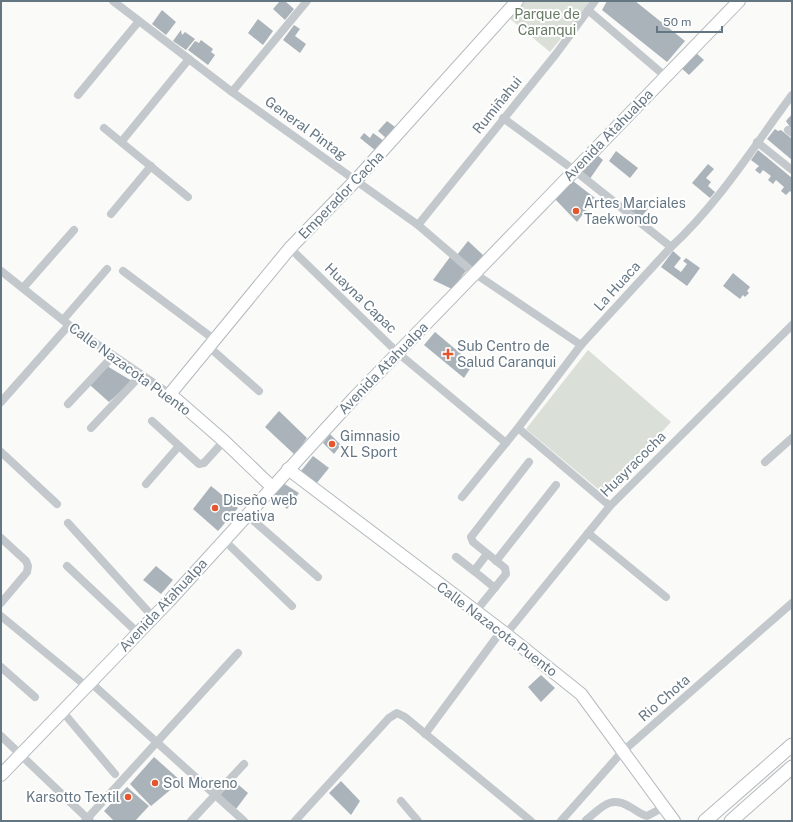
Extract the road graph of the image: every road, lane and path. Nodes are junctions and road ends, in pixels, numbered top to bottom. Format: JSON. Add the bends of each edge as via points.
{"nodes":[{"id":1,"x":113,"y":1,"type":"edge"},
{"id":2,"x":307,"y":1,"type":"edge"},
{"id":3,"x":517,"y":1,"type":"edge"},
{"id":4,"x":595,"y":1,"type":"edge"},
{"id":5,"x":739,"y":1,"type":"edge"},
{"id":6,"x":588,"y":10,"type":"junction"},
{"id":7,"x":139,"y":21,"type":"junction"},
{"id":8,"x":189,"y":59,"type":"junction"},
{"id":9,"x":665,"y":76,"type":"junction"},
{"id":10,"x":232,"y":92,"type":"junction"},
{"id":11,"x":78,"y":95,"type":"dead end"},
{"id":12,"x":792,"y":95,"type":"edge"},
{"id":13,"x":503,"y":118,"type":"junction"},
{"id":14,"x":104,"y":128,"type":"dead end"},
{"id":15,"x":122,"y":141,"type":"junction"},
{"id":16,"x":757,"y":142,"type":"junction"},
{"id":17,"x":151,"y":166,"type":"junction"},
{"id":18,"x":574,"y":170,"type":"junction"},
{"id":19,"x":792,"y":170,"type":"edge"},
{"id":20,"x":356,"y":180,"type":"junction"},
{"id":21,"x":188,"y":197,"type":"dead end"},
{"id":22,"x":111,"y":214,"type":"dead end"},
{"id":23,"x":418,"y":225,"type":"junction"},
{"id":24,"x":74,"y":230,"type":"dead end"},
{"id":25,"x":671,"y":246,"type":"junction"},
{"id":26,"x":290,"y":248,"type":"junction"},
{"id":27,"x":107,"y":269,"type":"dead end"},
{"id":28,"x":123,"y":271,"type":"dead end"},
{"id":29,"x":474,"y":273,"type":"junction"},
{"id":30,"x":2,"y":274,"type":"edge"},
{"id":31,"x":22,"y":288,"type":"junction"},
{"id":32,"x":66,"y":323,"type":"junction"},
{"id":33,"x":792,"y":325,"type":"edge"},
{"id":34,"x":212,"y":344,"type":"junction"},
{"id":35,"x":581,"y":345,"type":"junction"},
{"id":36,"x":398,"y":352,"type":"junction"},
{"id":37,"x":113,"y":356,"type":"junction"},
{"id":38,"x":141,"y":375,"type":"junction"},
{"id":39,"x":260,"y":391,"type":"dead end"},
{"id":40,"x":170,"y":394,"type":"junction"},
{"id":41,"x":1,"y":402,"type":"edge"},
{"id":42,"x":68,"y":404,"type":"dead end"},
{"id":43,"x":152,"y":421,"type":"dead end"},
{"id":44,"x":91,"y":428,"type":"dead end"},
{"id":45,"x":518,"y":428,"type":"junction"},
{"id":46,"x":792,"y":438,"type":"edge"},
{"id":47,"x":224,"y":441,"type":"junction"},
{"id":48,"x":506,"y":443,"type":"junction"},
{"id":49,"x":179,"y":446,"type":"junction"},
{"id":50,"x":1,"y":452,"type":"edge"},
{"id":51,"x":529,"y":462,"type":"dead end"},
{"id":52,"x":765,"y":462,"type":"dead end"},
{"id":53,"x":288,"y":469,"type":"junction"},
{"id":54,"x":146,"y":484,"type":"dead end"},
{"id":55,"x":556,"y":485,"type":"dead end"},
{"id":56,"x":272,"y":486,"type":"junction"},
{"id":57,"x":462,"y":497,"type":"dead end"},
{"id":58,"x":57,"y":504,"type":"dead end"},
{"id":59,"x":610,"y":506,"type":"junction"},
{"id":60,"x":247,"y":515,"type":"junction"},
{"id":61,"x":68,"y":523,"type":"dead end"},
{"id":62,"x":588,"y":533,"type":"junction"},
{"id":63,"x":1,"y":538,"type":"edge"},
{"id":64,"x":224,"y":540,"type":"junction"},
{"id":65,"x":487,"y":554,"type":"junction"},
{"id":66,"x":456,"y":557,"type":"dead end"},
{"id":67,"x":496,"y":560,"type":"junction"},
{"id":68,"x":67,"y":566,"type":"dead end"},
{"id":69,"x":474,"y":572,"type":"junction"},
{"id":70,"x":318,"y":577,"type":"dead end"},
{"id":71,"x":495,"y":588,"type":"junction"},
{"id":72,"x":666,"y":597,"type":"dead end"},
{"id":73,"x":1,"y":603,"type":"edge"},
{"id":74,"x":792,"y":603,"type":"edge"},
{"id":75,"x":292,"y":606,"type":"dead end"},
{"id":76,"x":476,"y":611,"type":"junction"},
{"id":77,"x":1,"y":616,"type":"edge"},
{"id":78,"x":153,"y":617,"type":"junction"},
{"id":79,"x":138,"y":633,"type":"junction"},
{"id":80,"x":501,"y":636,"type":"junction"},
{"id":81,"x":238,"y":653,"type":"dead end"},
{"id":82,"x":1,"y":667,"type":"edge"},
{"id":83,"x":88,"y":684,"type":"junction"},
{"id":84,"x":35,"y":697,"type":"dead end"},
{"id":85,"x":62,"y":711,"type":"junction"},
{"id":86,"x":425,"y":734,"type":"junction"},
{"id":87,"x":1,"y":736,"type":"edge"},
{"id":88,"x":158,"y":743,"type":"junction"},
{"id":89,"x":792,"y":745,"type":"edge"},
{"id":90,"x":622,"y":752,"type":"junction"},
{"id":91,"x":21,"y":754,"type":"junction"},
{"id":92,"x":244,"y":764,"type":"dead end"},
{"id":93,"x":792,"y":767,"type":"edge"},
{"id":94,"x":115,"y":774,"type":"dead end"},
{"id":95,"x":1,"y":775,"type":"edge"},
{"id":96,"x":215,"y":795,"type":"junction"},
{"id":97,"x":402,"y":801,"type":"dead end"},
{"id":98,"x":664,"y":807,"type":"junction"},
{"id":99,"x":87,"y":820,"type":"edge"},
{"id":100,"x":299,"y":820,"type":"edge"},
{"id":101,"x":586,"y":820,"type":"dead end"},
{"id":102,"x":191,"y":821,"type":"edge"},
{"id":103,"x":244,"y":821,"type":"edge"},
{"id":104,"x":418,"y":821,"type":"edge"},
{"id":105,"x":531,"y":821,"type":"edge"},
{"id":106,"x":561,"y":821,"type":"edge"},
{"id":107,"x":674,"y":821,"type":"edge"},
{"id":108,"x":705,"y":821,"type":"edge"},
{"id":109,"x":731,"y":821,"type":"edge"}],
"edges":[{"from":1,"to":7,"type":"street","name":"General Pintag"},
{"from":2,"to":10,"type":"street"},
{"from":3,"to":20,"type":"street","name":"Emperador Cacha"},
{"from":4,"to":6,"type":"street","name":"Rumiñahui"},
{"from":5,"to":9,"type":"street","name":"Avenida Atahualpa"},
{"from":6,"to":9,"type":"street"},
{"from":6,"to":13,"type":"street","name":"Rumiñahui","via":[[556,54]]},
{"from":7,"to":8,"type":"street","name":"General Pintag"},
{"from":7,"to":11,"type":"street"},
{"from":8,"to":10,"type":"street","name":"General Pintag"},
{"from":8,"to":15,"type":"street"},
{"from":9,"to":18,"type":"street","name":"Avenida Atahualpa"},
{"from":10,"to":20,"type":"street","name":"General Pintag"},
{"from":12,"to":16,"type":"street","name":"La Huaca"},
{"from":13,"to":18,"type":"street"},
{"from":13,"to":23,"type":"street","name":"Rumiñahui"},
{"from":14,"to":15,"type":"street"},
{"from":15,"to":17,"type":"street"},
{"from":16,"to":19,"type":"street"},
{"from":16,"to":25,"type":"street","name":"La Huaca","via":[[685,234]]},
{"from":17,"to":21,"type":"street"},
{"from":17,"to":22,"type":"street"},
{"from":18,"to":25,"type":"street"},
{"from":18,"to":29,"type":"street","name":"Avenida Atahualpa"},
{"from":20,"to":23,"type":"street","name":"General Pintag"},
{"from":20,"to":26,"type":"street","name":"Emperador Cacha"},
{"from":23,"to":29,"type":"street","name":"General Pintag"},
{"from":24,"to":31,"type":"street"},
{"from":25,"to":35,"type":"street","name":"La Huaca"},
{"from":26,"to":34,"type":"street","name":"Emperador Cacha"},
{"from":26,"to":36,"type":"street","name":"Huayna Capac"},
{"from":27,"to":32,"type":"street"},
{"from":28,"to":34,"type":"street"},
{"from":29,"to":35,"type":"street","name":"General Pintag"},
{"from":29,"to":36,"type":"street","name":"Avenida Atahualpa"},
{"from":30,"to":31,"type":"street","name":"Calle Nazacota Puento"},
{"from":31,"to":32,"type":"street","name":"Calle Nazacota Puento"},
{"from":32,"to":37,"type":"street","name":"Calle Nazacota Puento"},
{"from":32,"to":41,"type":"street"},
{"from":33,"to":59,"type":"street","name":"Huayracocha"},
{"from":34,"to":39,"type":"street"},
{"from":34,"to":40,"type":"street","name":"Emperador Cacha"},
{"from":35,"to":45,"type":"street","name":"La Huaca"},
{"from":36,"to":48,"type":"street","name":"Huayna Capac"},
{"from":36,"to":53,"type":"street","name":"Avenida Atahualpa"},
{"from":37,"to":38,"type":"street","name":"Calle Nazacota Puento"},
{"from":37,"to":42,"type":"street"},
{"from":38,"to":40,"type":"street","name":"Calle Nazacota Puento"},
{"from":38,"to":44,"type":"street"},
{"from":40,"to":47,"type":"street","name":"Calle Nazacota Puento"},
{"from":43,"to":49,"type":"street"},
{"from":45,"to":48,"type":"street","name":"La Huaca"},
{"from":45,"to":59,"type":"street"},
{"from":46,"to":52,"type":"street"},
{"from":47,"to":49,"type":"street","via":[[204,463],[199,464]]},
{"from":47,"to":56,"type":"street","name":"Calle Nazacota Puento"},
{"from":48,"to":57,"type":"street","name":"La Huaca"},
{"from":49,"to":54,"type":"street"},
{"from":50,"to":58,"type":"street"},
{"from":51,"to":65,"type":"street","via":[[471,537]]},
{"from":53,"to":56,"type":"street","name":"Avenida Atahualpa"},
{"from":53,"to":76,"type":"street","name":"Calle Nazacota Puento"},
{"from":55,"to":67,"type":"street"},
{"from":56,"to":60,"type":"street","name":"Avenida Atahualpa"},
{"from":59,"to":62,"type":"street","name":"Huayracocha"},
{"from":60,"to":64,"type":"street","name":"Avenida Atahualpa"},
{"from":60,"to":70,"type":"street"},
{"from":61,"to":78,"type":"street"},
{"from":62,"to":72,"type":"street"},
{"from":62,"to":80,"type":"street","name":"Huayracocha"},
{"from":63,"to":73,"type":"street","via":[[26,561],[28,566],[27,572]]},
{"from":64,"to":75,"type":"street"},
{"from":64,"to":78,"type":"street","name":"Avenida Atahualpa"},
{"from":65,"to":67,"type":"street"},
{"from":65,"to":69,"type":"street"},
{"from":66,"to":69,"type":"street"},
{"from":67,"to":71,"type":"street","via":[[507,571]]},
{"from":68,"to":79,"type":"street"},
{"from":69,"to":71,"type":"street"},
{"from":71,"to":76,"type":"street"},
{"from":74,"to":90,"type":"street","name":"Rio Chota"},
{"from":76,"to":80,"type":"street","name":"Calle Nazacota Puento"},
{"from":77,"to":83,"type":"street"},
{"from":78,"to":79,"type":"street","name":"Avenida Atahualpa"},
{"from":79,"to":83,"type":"street","name":"Avenida Atahualpa"},
{"from":80,"to":86,"type":"street","name":"Huayracocha"},
{"from":80,"to":90,"type":"street","name":"Calle Nazacota Puento","via":[[581,694]]},
{"from":81,"to":88,"type":"street"},
{"from":82,"to":84,"type":"street"},
{"from":83,"to":85,"type":"street","name":"Avenida Atahualpa"},
{"from":83,"to":88,"type":"street"},
{"from":85,"to":91,"type":"street","name":"Avenida Atahualpa"},
{"from":85,"to":94,"type":"street"},
{"from":86,"to":100,"type":"street","via":[[397,713],[389,718]]},
{"from":86,"to":105,"type":"street"},
{"from":87,"to":91,"type":"street"},
{"from":88,"to":96,"type":"street"},
{"from":88,"to":99,"type":"street"},
{"from":89,"to":108,"type":"main road"},
{"from":90,"to":98,"type":"street","name":"Calle Nazacota Puento"},
{"from":90,"to":106,"type":"street","name":"Rio Chota"},
{"from":91,"to":95,"type":"street","name":"Avenida Atahualpa"},
{"from":91,"to":99,"type":"street"},
{"from":92,"to":96,"type":"street"},
{"from":93,"to":109,"type":"main road"},
{"from":96,"to":102,"type":"street"},
{"from":96,"to":103,"type":"street"},
{"from":97,"to":104,"type":"street"},
{"from":98,"to":101,"type":"street","via":[[647,816],[620,801],[611,801]]},
{"from":98,"to":107,"type":"street","name":"Calle Nazacota Puento"}]}
